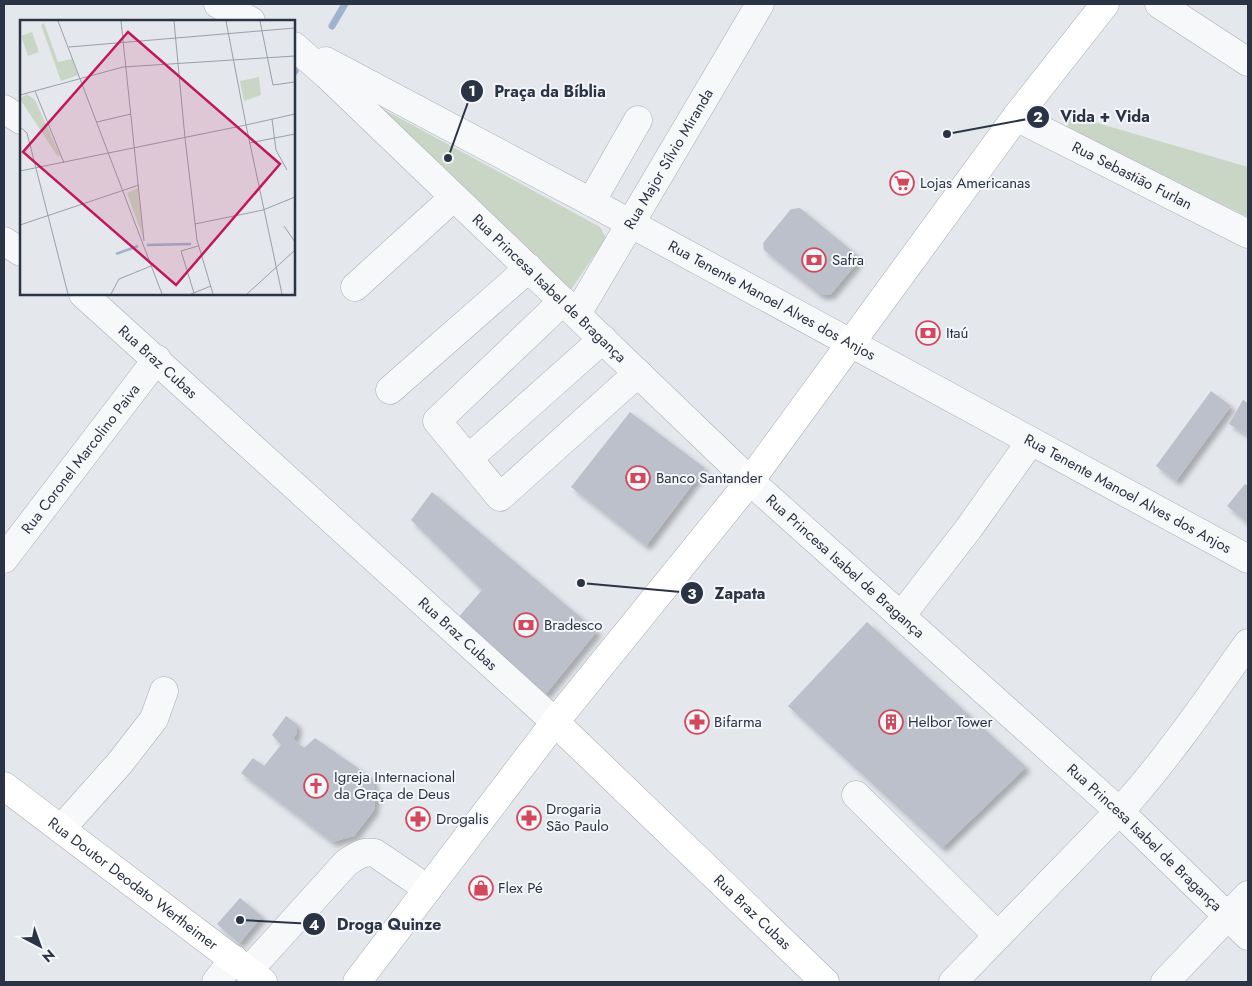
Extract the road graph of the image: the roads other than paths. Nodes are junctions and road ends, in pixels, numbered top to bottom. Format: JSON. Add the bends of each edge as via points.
{"nodes":[{"id":1,"x":218,"y":4,"type":"edge"},
{"id":2,"x":760,"y":4,"type":"edge"},
{"id":3,"x":1105,"y":4,"type":"edge"},
{"id":4,"x":1159,"y":4,"type":"edge"},
{"id":5,"x":249,"y":20,"type":"edge"},
{"id":6,"x":295,"y":46,"type":"edge"},
{"id":7,"x":1248,"y":62,"type":"edge"},
{"id":8,"x":332,"y":71,"type":"junction"},
{"id":9,"x":4,"y":109,"type":"edge"},
{"id":10,"x":1016,"y":117,"type":"junction"},
{"id":11,"x":20,"y":119,"type":"edge"},
{"id":12,"x":638,"y":120,"type":"dead end"},
{"id":13,"x":454,"y":197,"type":"junction"},
{"id":14,"x":591,"y":202,"type":"junction"},
{"id":15,"x":631,"y":224,"type":"junction"},
{"id":16,"x":1248,"y":234,"type":"edge"},
{"id":17,"x":4,"y":241,"type":"edge"},
{"id":18,"x":20,"y":251,"type":"edge"},
{"id":19,"x":529,"y":268,"type":"junction"},
{"id":20,"x":355,"y":288,"type":"dead end"},
{"id":21,"x":84,"y":295,"type":"edge"},
{"id":22,"x":570,"y":308,"type":"junction"},
{"id":23,"x":603,"y":339,"type":"junction"},
{"id":24,"x":850,"y":343,"type":"junction"},
{"id":25,"x":157,"y":359,"type":"junction"},
{"id":26,"x":638,"y":373,"type":"junction"},
{"id":27,"x":390,"y":390,"type":"dead end"},
{"id":28,"x":1030,"y":441,"type":"junction"},
{"id":29,"x":468,"y":459,"type":"junction"},
{"id":30,"x":750,"y":481,"type":"junction"},
{"id":31,"x":4,"y":559,"type":"edge"},
{"id":32,"x":1248,"y":559,"type":"edge"},
{"id":33,"x":901,"y":616,"type":"junction"},
{"id":34,"x":1248,"y":643,"type":"edge"},
{"id":35,"x":164,"y":691,"type":"dead end"},
{"id":36,"x":555,"y":722,"type":"junction"},
{"id":37,"x":4,"y":786,"type":"edge"},
{"id":38,"x":856,"y":795,"type":"dead end"},
{"id":39,"x":1120,"y":812,"type":"junction"},
{"id":40,"x":61,"y":829,"type":"junction"},
{"id":41,"x":428,"y":889,"type":"junction"},
{"id":42,"x":1248,"y":895,"type":"edge"},
{"id":43,"x":1228,"y":916,"type":"junction"},
{"id":44,"x":998,"y":936,"type":"junction"},
{"id":45,"x":1248,"y":936,"type":"edge"},
{"id":46,"x":249,"y":970,"type":"edge"},
{"id":47,"x":216,"y":982,"type":"edge"},
{"id":48,"x":357,"y":982,"type":"edge"},
{"id":49,"x":825,"y":982,"type":"edge"},
{"id":50,"x":953,"y":982,"type":"edge"},
{"id":51,"x":1165,"y":982,"type":"edge"}],
"edges":[{"from":1,"to":5,"type":"street"},
{"from":2,"to":15,"type":"street","name":"Rua Major Sílvio Miranda"},
{"from":3,"to":10,"type":"main road"},
{"from":4,"to":7,"type":"street"},
{"from":6,"to":8,"type":"street","name":"Rua Princesa Isabel de Bragança"},
{"from":8,"to":13,"type":"street","name":"Rua Princesa Isabel de Bragança"},
{"from":8,"to":14,"type":"street","name":"Rua Tenente Manoel Alves dos Anjos"},
{"from":9,"to":11,"type":"street"},
{"from":10,"to":16,"type":"street","name":"Rua Sebastião Furlan"},
{"from":10,"to":24,"type":"main road"},
{"from":12,"to":14,"type":"street"},
{"from":13,"to":19,"type":"street","name":"Rua Princesa Isabel de Bragança"},
{"from":13,"to":20,"type":"street"},
{"from":14,"to":15,"type":"street","name":"Rua Tenente Manoel Alves dos Anjos"},
{"from":15,"to":22,"type":"street","name":"Rua Major Sílvio Miranda"},
{"from":15,"to":24,"type":"street","name":"Rua Tenente Manoel Alves dos Anjos"},
{"from":17,"to":18,"type":"street"},
{"from":19,"to":22,"type":"street","name":"Rua Princesa Isabel de Bragança"},
{"from":19,"to":27,"type":"street"},
{"from":21,"to":25,"type":"street","name":"Rua Braz Cubas"},
{"from":22,"to":23,"type":"street","name":"Rua Princesa Isabel de Bragança"},
{"from":22,"to":29,"type":"street","name":"Rua Major Sílvio Miranda","via":[[437,421]]},
{"from":23,"to":26,"type":"street","name":"Rua Princesa Isabel de Bragança"},
{"from":23,"to":29,"type":"street"},
{"from":24,"to":28,"type":"street","name":"Rua Tenente Manoel Alves dos Anjos"},
{"from":24,"to":30,"type":"main road"},
{"from":25,"to":31,"type":"street","name":"Rua Coronel Marcolino Paiva"},
{"from":25,"to":36,"type":"street","name":"Rua Braz Cubas"},
{"from":26,"to":29,"type":"street","via":[[500,497]]},
{"from":26,"to":30,"type":"street","name":"Rua Princesa Isabel de Bragança"},
{"from":28,"to":32,"type":"street","name":"Rua Tenente Manoel Alves dos Anjos"},
{"from":28,"to":33,"type":"street","via":[[969,528]]},
{"from":30,"to":33,"type":"street","name":"Rua Princesa Isabel de Bragança"},
{"from":30,"to":36,"type":"main road"},
{"from":33,"to":39,"type":"street","name":"Rua Princesa Isabel de Bragança"},
{"from":34,"to":39,"type":"street","via":[[1170,751]]},
{"from":35,"to":40,"type":"street","via":[[154,719],[120,764]]},
{"from":36,"to":41,"type":"main road"},
{"from":36,"to":49,"type":"main road","name":"Rua Braz Cubas"},
{"from":37,"to":40,"type":"main road","name":"Rua Doutor Deodato Wertheimer"},
{"from":38,"to":44,"type":"street"},
{"from":39,"to":43,"type":"street","name":"Rua Princesa Isabel de Bragança"},
{"from":39,"to":44,"type":"street"},
{"from":40,"to":46,"type":"main road","name":"Rua Doutor Deodato Wertheimer"},
{"from":41,"to":46,"type":"street","via":[[375,853],[361,854],[346,862]]},
{"from":41,"to":48,"type":"main road"},
{"from":42,"to":43,"type":"street"},
{"from":43,"to":45,"type":"street","name":"Rua Princesa Isabel de Bragança"},
{"from":43,"to":51,"type":"street"},
{"from":44,"to":50,"type":"street"},
{"from":46,"to":47,"type":"street"}]}
